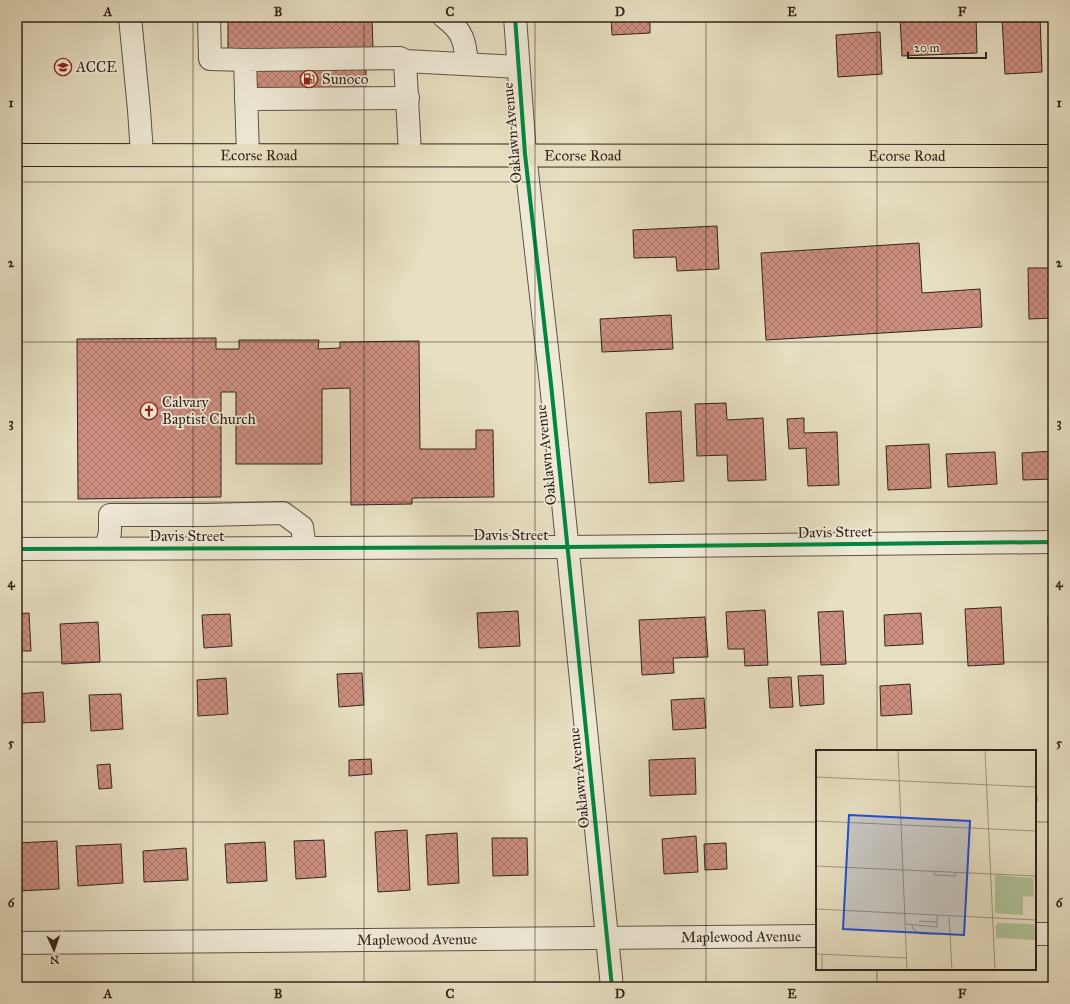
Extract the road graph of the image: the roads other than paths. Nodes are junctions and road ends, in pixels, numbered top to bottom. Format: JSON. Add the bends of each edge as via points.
{"nodes":[{"id":1,"x":130,"y":17,"type":"edge"},
{"id":2,"x":209,"y":17,"type":"edge"},
{"id":3,"x":221,"y":17,"type":"edge"},
{"id":4,"x":444,"y":17,"type":"edge"},
{"id":5,"x":515,"y":17,"type":"edge"},
{"id":6,"x":222,"y":60,"type":"junction"},
{"id":7,"x":245,"y":60,"type":"junction"},
{"id":8,"x":405,"y":61,"type":"junction"},
{"id":9,"x":467,"y":64,"type":"junction"},
{"id":10,"x":518,"y":67,"type":"junction"},
{"id":11,"x":408,"y":98,"type":"junction"},
{"id":12,"x":246,"y":99,"type":"junction"},
{"id":13,"x":142,"y":154,"type":"junction"},
{"id":14,"x":410,"y":154,"type":"junction"},
{"id":15,"x":525,"y":154,"type":"junction"},
{"id":16,"x":17,"y":155,"type":"edge"},
{"id":17,"x":248,"y":155,"type":"junction"},
{"id":18,"x":1053,"y":156,"type":"edge"},
{"id":19,"x":1053,"y":542,"type":"edge"},
{"id":20,"x":568,"y":547,"type":"junction"},
{"id":21,"x":106,"y":548,"type":"junction"},
{"id":22,"x":306,"y":548,"type":"junction"},
{"id":23,"x":17,"y":550,"type":"edge"},
{"id":24,"x":1036,"y":934,"type":"edge"},
{"id":25,"x":1053,"y":934,"type":"edge"},
{"id":26,"x":816,"y":936,"type":"edge"},
{"id":27,"x":607,"y":938,"type":"junction"},
{"id":28,"x":17,"y":943,"type":"edge"},
{"id":29,"x":612,"y":987,"type":"edge"}],
"edges":[{"from":1,"to":13,"type":"street"},
{"from":2,"to":6,"type":"street","via":[[210,59]]},
{"from":3,"to":6,"type":"street"},
{"from":4,"to":9,"type":"street","via":[[456,26],[465,45]]},
{"from":5,"to":10,"type":"street","name":"Oaklawn Avenue"},
{"from":6,"to":7,"type":"street"},
{"from":7,"to":8,"type":"street","via":[[400,58]]},
{"from":7,"to":12,"type":"street"},
{"from":8,"to":9,"type":"street"},
{"from":8,"to":11,"type":"street"},
{"from":9,"to":10,"type":"street"},
{"from":10,"to":15,"type":"street","name":"Oaklawn Avenue"},
{"from":11,"to":12,"type":"street"},
{"from":11,"to":14,"type":"street"},
{"from":12,"to":17,"type":"street"},
{"from":13,"to":16,"type":"main road","name":"Ecorse Road"},
{"from":13,"to":17,"type":"main road","name":"Ecorse Road"},
{"from":14,"to":15,"type":"main road","name":"Ecorse Road"},
{"from":14,"to":17,"type":"main road","name":"Ecorse Road"},
{"from":15,"to":18,"type":"main road","name":"Ecorse Road"},
{"from":15,"to":20,"type":"street","name":"Oaklawn Avenue"},
{"from":19,"to":20,"type":"street","name":"Davis Street"},
{"from":20,"to":22,"type":"street","name":"Davis Street"},
{"from":20,"to":27,"type":"street","name":"Oaklawn Avenue"},
{"from":21,"to":22,"type":"street","name":"Davis Street"},
{"from":21,"to":22,"type":"street","via":[[110,532],[110,515],[283,513],[302,527]]},
{"from":21,"to":23,"type":"street","name":"Davis Street"},
{"from":24,"to":25,"type":"street"},
{"from":26,"to":27,"type":"street","name":"Maplewood Avenue"},
{"from":27,"to":28,"type":"street","name":"Maplewood Avenue"},
{"from":27,"to":29,"type":"street","name":"Oaklawn Avenue"}]}
